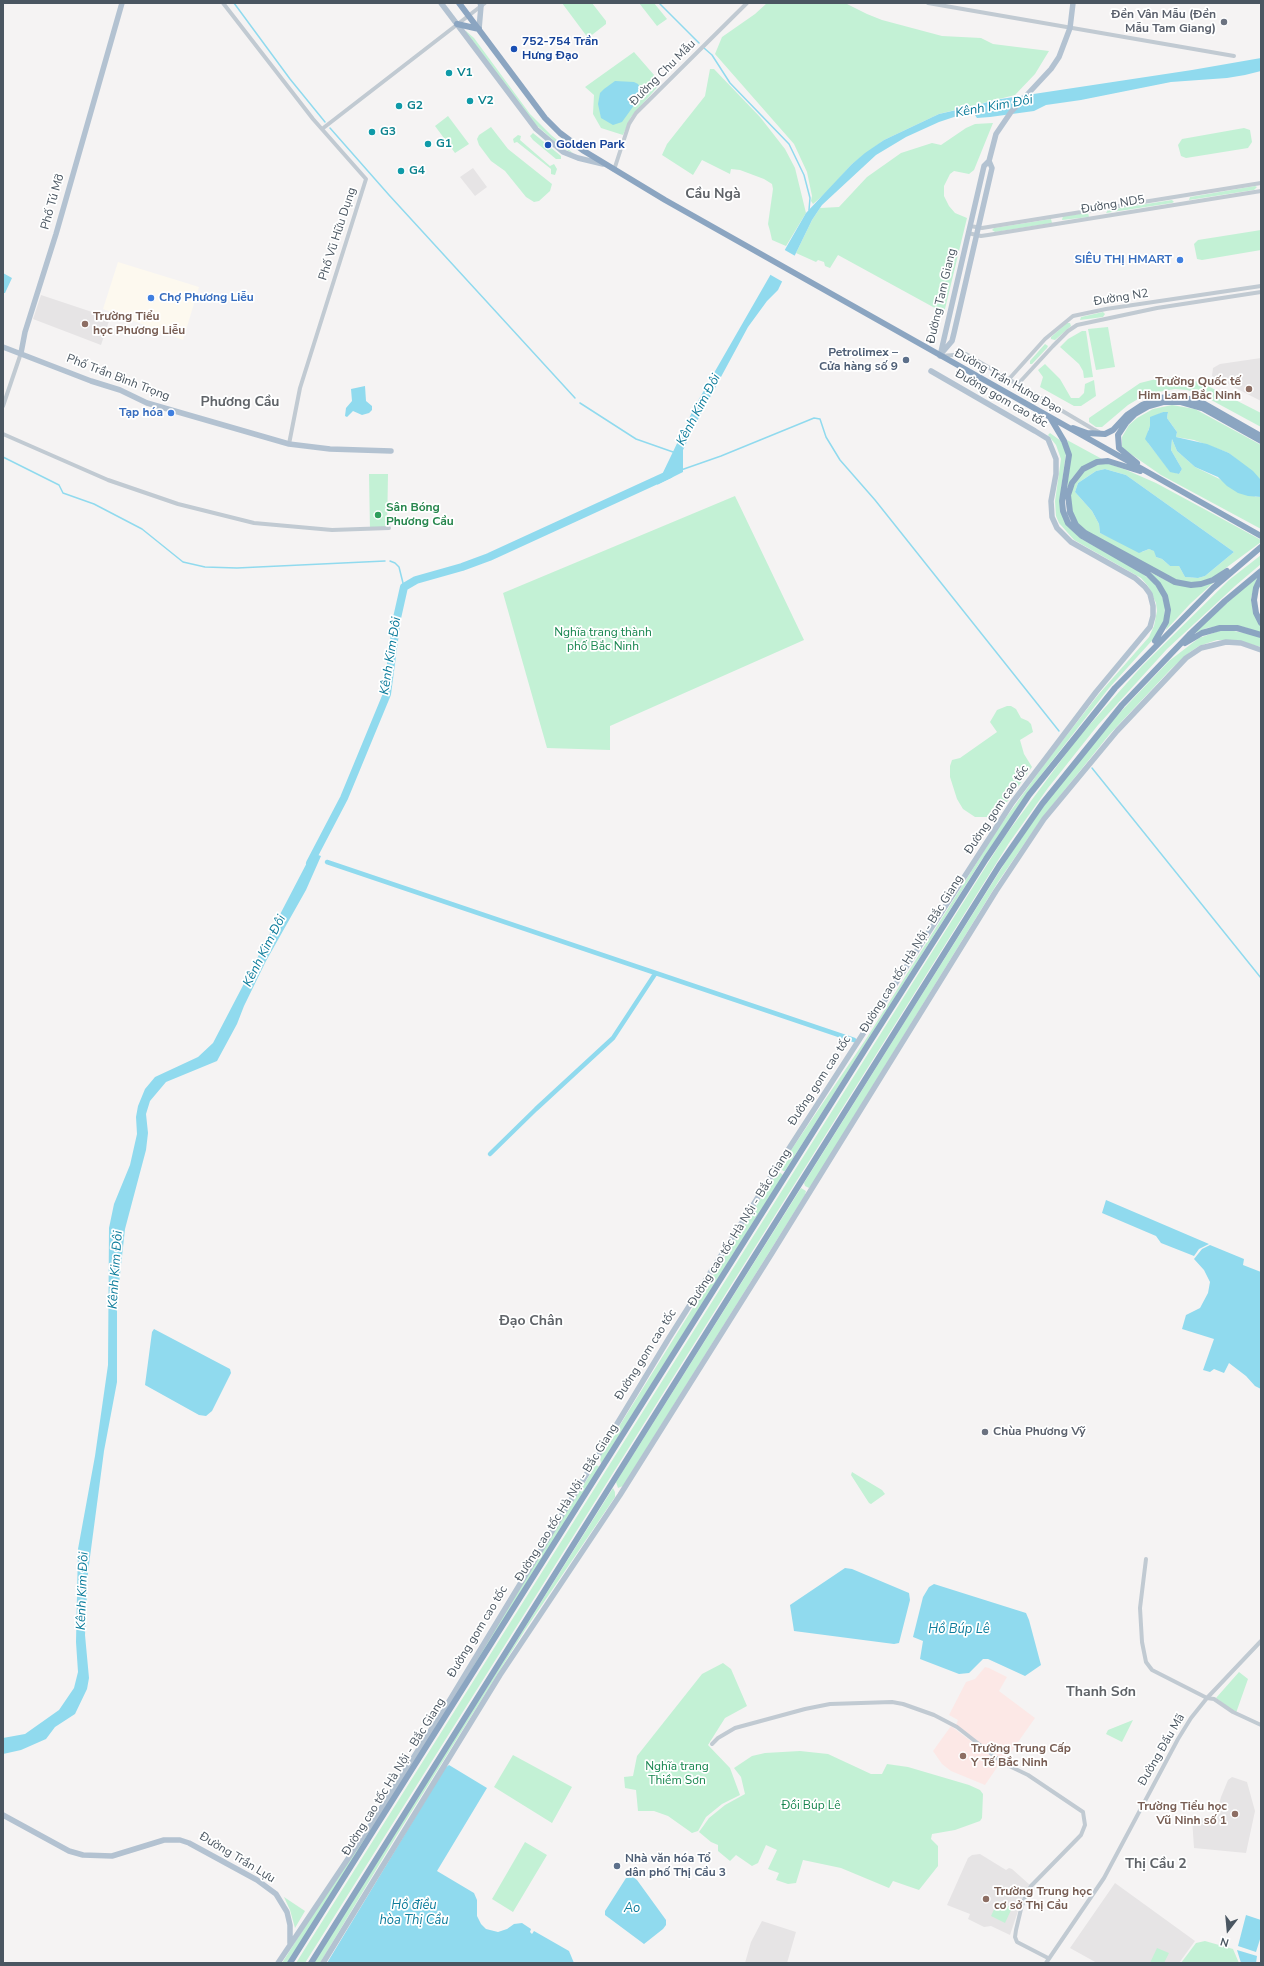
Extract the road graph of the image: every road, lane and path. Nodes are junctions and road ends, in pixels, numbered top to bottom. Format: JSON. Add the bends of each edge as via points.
{"nodes":[{"id":1,"x":122,"y":3,"type":"edge"},
{"id":2,"x":223,"y":3,"type":"edge"},
{"id":3,"x":441,"y":3,"type":"edge"},
{"id":4,"x":459,"y":3,"type":"edge"},
{"id":5,"x":747,"y":3,"type":"edge"},
{"id":6,"x":928,"y":3,"type":"edge"},
{"id":7,"x":1073,"y":3,"type":"edge"},
{"id":8,"x":482,"y":4,"type":"edge"},
{"id":9,"x":468,"y":16,"type":"junction"},
{"id":10,"x":458,"y":24,"type":"junction"},
{"id":11,"x":1070,"y":28,"type":"junction"},
{"id":12,"x":479,"y":29,"type":"junction"},
{"id":13,"x":1234,"y":56,"type":"dead end"},
{"id":14,"x":322,"y":129,"type":"junction"},
{"id":15,"x":989,"y":161,"type":"junction"},
{"id":16,"x":603,"y":164,"type":"junction"},
{"id":17,"x":614,"y":171,"type":"junction"},
{"id":18,"x":1261,"y":183,"type":"edge"},
{"id":19,"x":1261,"y":191,"type":"edge"},
{"id":20,"x":970,"y":226,"type":"junction"},
{"id":21,"x":978,"y":228,"type":"junction"},
{"id":22,"x":968,"y":233,"type":"junction"},
{"id":23,"x":976,"y":235,"type":"junction"},
{"id":24,"x":1261,"y":286,"type":"edge"},
{"id":25,"x":1238,"y":289,"type":"junction"},
{"id":26,"x":1261,"y":292,"type":"edge"},
{"id":27,"x":1240,"y":295,"type":"junction"},
{"id":28,"x":1156,"y":302,"type":"junction"},
{"id":29,"x":1157,"y":308,"type":"junction"},
{"id":30,"x":1045,"y":339,"type":"junction"},
{"id":31,"x":1053,"y":346,"type":"junction"},
{"id":32,"x":3,"y":347,"type":"edge"},
{"id":33,"x":21,"y":353,"type":"junction"},
{"id":34,"x":940,"y":356,"type":"junction"},
{"id":35,"x":931,"y":371,"type":"dead end"},
{"id":36,"x":1009,"y":379,"type":"junction"},
{"id":37,"x":1018,"y":384,"type":"junction"},
{"id":38,"x":3,"y":406,"type":"edge"},
{"id":39,"x":1049,"y":418,"type":"junction"},
{"id":40,"x":1110,"y":432,"type":"junction"},
{"id":41,"x":3,"y":434,"type":"edge"},
{"id":42,"x":1261,"y":436,"type":"edge"},
{"id":43,"x":1261,"y":441,"type":"edge"},
{"id":44,"x":289,"y":444,"type":"junction"},
{"id":45,"x":391,"y":451,"type":"dead end"},
{"id":46,"x":1149,"y":472,"type":"junction"},
{"id":47,"x":1159,"y":478,"type":"junction"},
{"id":48,"x":389,"y":528,"type":"dead end"},
{"id":49,"x":1261,"y":536,"type":"edge"},
{"id":50,"x":1261,"y":547,"type":"edge"},
{"id":51,"x":1261,"y":571,"type":"edge"},
{"id":52,"x":1261,"y":577,"type":"edge"},
{"id":53,"x":1261,"y":623,"type":"edge"},
{"id":54,"x":1261,"y":635,"type":"edge"},
{"id":55,"x":1261,"y":650,"type":"edge"},
{"id":56,"x":1115,"y":688,"type":"junction"},
{"id":57,"x":1111,"y":718,"type":"junction"},
{"id":58,"x":1146,"y":1559,"type":"dead end"},
{"id":59,"x":1261,"y":1641,"type":"edge"},
{"id":60,"x":1207,"y":1698,"type":"junction"},
{"id":61,"x":1261,"y":1725,"type":"edge"},
{"id":62,"x":712,"y":1744,"type":"dead end"},
{"id":63,"x":3,"y":1814,"type":"edge"},
{"id":64,"x":290,"y":1943,"type":"junction"},
{"id":65,"x":1047,"y":1961,"type":"edge"},
{"id":66,"x":278,"y":1963,"type":"edge"},
{"id":67,"x":290,"y":1963,"type":"edge"},
{"id":68,"x":311,"y":1963,"type":"edge"},
{"id":69,"x":323,"y":1963,"type":"edge"}],
"edges":[{"from":1,"to":33,"type":"main road","name":"Phố Tú Mỡ"},
{"from":2,"to":14,"type":"street","name":"Phố Vũ Hữu Dụng"},
{"from":3,"to":10,"type":"main road"},
{"from":4,"to":9,"type":"highway"},
{"from":5,"to":17,"type":"street","name":"Đường Chu Mẫu","via":[[636,113],[629,124]]},
{"from":6,"to":11,"type":"street"},
{"from":7,"to":11,"type":"main road","name":"Đường Tam Giang"},
{"from":8,"to":9,"type":"street"},
{"from":8,"to":12,"type":"main road"},
{"from":9,"to":10,"type":"street"},
{"from":9,"to":12,"type":"highway"},
{"from":10,"to":12,"type":"highway"},
{"from":10,"to":14,"type":"street"},
{"from":10,"to":16,"type":"main road","via":[[536,129],[563,152]]},
{"from":11,"to":13,"type":"street"},
{"from":11,"to":15,"type":"main road","name":"Đường Tam Giang","via":[[1059,57],[1008,116],[996,134]]},
{"from":12,"to":16,"type":"highway","via":[[550,123],[566,139]]},
{"from":14,"to":44,"type":"street","name":"Phố Vũ Hữu Dụng","via":[[366,179],[300,388]]},
{"from":15,"to":20,"type":"main road","name":"Đường Tam Giang","via":[[984,166]]},
{"from":15,"to":21,"type":"main road","name":"Đường Tam Giang","via":[[992,168]]},
{"from":16,"to":17,"type":"highway"},
{"from":17,"to":34,"type":"highway","name":"Đường Trần Hưng Đạo"},
{"from":18,"to":21,"type":"street","name":"Đường ND5"},
{"from":19,"to":23,"type":"street","name":"Đường ND5"},
{"from":20,"to":21,"type":"street","name":"Đường ND5"},
{"from":20,"to":22,"type":"main road","name":"Đường Tam Giang"},
{"from":21,"to":23,"type":"main road","name":"Đường Tam Giang"},
{"from":22,"to":23,"type":"street","name":"Đường ND5"},
{"from":22,"to":34,"type":"main road","name":"Đường Tam Giang"},
{"from":23,"to":34,"type":"main road","name":"Đường Tam Giang","via":[[952,341]]},
{"from":24,"to":25,"type":"street","name":"Đường N2"},
{"from":25,"to":27,"type":"street"},
{"from":25,"to":28,"type":"street","name":"Đường N2"},
{"from":26,"to":27,"type":"street","name":"Đường N2"},
{"from":27,"to":29,"type":"street","name":"Đường N2"},
{"from":28,"to":29,"type":"street"},
{"from":28,"to":30,"type":"street","name":"Đường N2","via":[[1074,316]]},
{"from":29,"to":31,"type":"street","name":"Đường N2","via":[[1077,326]]},
{"from":30,"to":31,"type":"street"},
{"from":30,"to":36,"type":"street","name":"Đường N2"},
{"from":31,"to":37,"type":"street","name":"Đường N2"},
{"from":32,"to":33,"type":"main road","name":"Phố Trần Bình Trọng"},
{"from":33,"to":38,"type":"street","name":"Phố Tú Mỡ"},
{"from":33,"to":44,"type":"main road","name":"Phố Trần Bình Trọng","via":[[120,390],[147,403]]},
{"from":34,"to":36,"type":"street","via":[[966,354]]},
{"from":34,"to":39,"type":"highway","name":"Đường Trần Hưng Đạo"},
{"from":35,"to":64,"type":"main road","name":"Đường gom cao tốc","via":[[1048,440],[1056,459],[1051,501],[1052,517],[1057,528],[1071,542],[1135,578],[1145,587],[1153,606],[1150,627],[1096,692],[1012,803],[673,1331],[488,1638],[372,1823]]},
{"from":36,"to":37,"type":"street"},
{"from":37,"to":40,"type":"street","via":[[1095,431]]},
{"from":39,"to":40,"type":"highway","via":[[1087,433]]},
{"from":39,"to":46,"type":"highway","name":"Đường Trần Hưng Đạo"},
{"from":39,"to":56,"type":"highway","via":[[1064,441],[1069,455],[1062,501],[1068,523],[1082,536],[1152,577],[1162,589],[1167,601],[1167,618],[1161,632]]},
{"from":40,"to":42,"type":"highway","via":[[1127,415],[1146,403],[1159,398],[1178,396],[1203,403]]},
{"from":41,"to":48,"type":"street","via":[[108,480],[178,504],[254,523],[332,530]]},
{"from":43,"to":46,"type":"highway","via":[[1191,404],[1171,401],[1154,404],[1131,417],[1118,438],[1121,450]]},
{"from":44,"to":45,"type":"main road","name":"Phố Trần Bình Trọng","via":[[330,449]]},
{"from":46,"to":47,"type":"highway","name":"Đường Trần Hưng Đạo"},
{"from":47,"to":49,"type":"highway","name":"Đường Trần Hưng Đạo"},
{"from":47,"to":50,"type":"highway","via":[[1113,462],[1091,464],[1077,475],[1069,491],[1069,507],[1074,521],[1085,533],[1157,574],[1186,584],[1201,584],[1213,580]]},
{"from":50,"to":56,"type":"highway","name":"Đường cao tốc Hà Nội - Bắc Giang","via":[[1213,588]]},
{"from":51,"to":57,"type":"highway","via":[[1189,635]]},
{"from":52,"to":53,"type":"highway","via":[[1254,600]]},
{"from":54,"to":57,"type":"highway","via":[[1231,628],[1214,629],[1197,635],[1181,647]]},
{"from":55,"to":69,"type":"main road","via":[[1242,643],[1226,642],[1201,648],[1186,658],[1112,736],[1044,820],[996,891],[620,1495],[500,1674]]},
{"from":56,"to":67,"type":"highway","name":"Đường cao tốc Hà Nội - Bắc Giang","via":[[1029,795],[986,858]]},
{"from":57,"to":68,"type":"highway","via":[[1042,804],[999,866]]},
{"from":58,"to":60,"type":"street","via":[[1140,1608],[1146,1662],[1152,1670]]},
{"from":59,"to":60,"type":"street","name":"Đường Đấu Mã"},
{"from":60,"to":61,"type":"street"},
{"from":60,"to":65,"type":"street","name":"Đường Đấu Mã","via":[[1178,1739],[1102,1880]]},
{"from":62,"to":65,"type":"street","via":[[736,1728],[830,1704],[903,1704],[934,1715],[957,1727],[1003,1763],[1028,1775],[1083,1812],[1086,1825],[1081,1835],[1026,1894],[1015,1934],[1017,1942]]},
{"from":63,"to":64,"type":"main road","name":"Đường Trần Lựu","via":[[69,1851],[83,1855],[112,1856],[164,1840],[189,1843],[276,1894],[287,1912]]},
{"from":64,"to":66,"type":"main road"}]}
